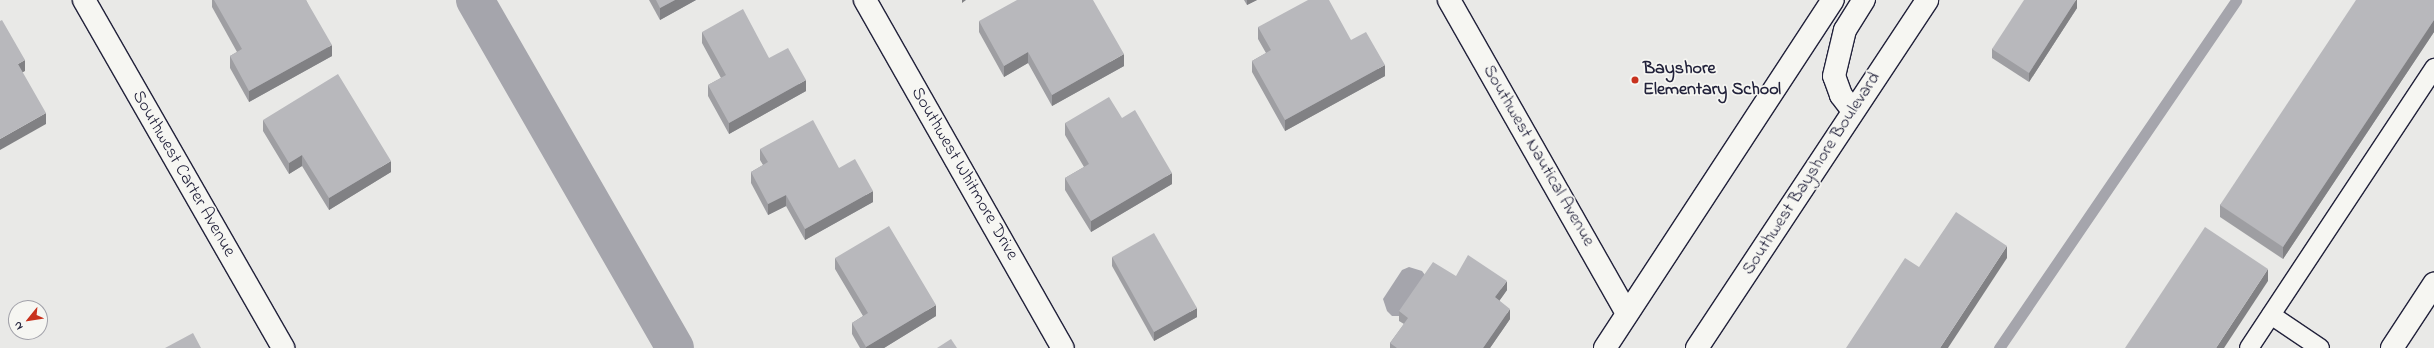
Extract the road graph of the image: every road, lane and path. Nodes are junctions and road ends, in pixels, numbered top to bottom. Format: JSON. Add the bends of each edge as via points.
{"nodes":[{"id":1,"x":84,"y":0,"type":"edge"},
{"id":2,"x":865,"y":0,"type":"edge"},
{"id":3,"x":1449,"y":0,"type":"edge"},
{"id":4,"x":1833,"y":0,"type":"edge"},
{"id":5,"x":1864,"y":0,"type":"edge"},
{"id":6,"x":1927,"y":0,"type":"edge"},
{"id":7,"x":2434,"y":68,"type":"edge"},
{"id":8,"x":1853,"y":111,"type":"junction"},
{"id":9,"x":2434,"y":284,"type":"edge"},
{"id":10,"x":1627,"y":313,"type":"junction"},
{"id":11,"x":2271,"y":315,"type":"junction"},
{"id":12,"x":283,"y":348,"type":"edge"},
{"id":13,"x":1063,"y":348,"type":"edge"},
{"id":14,"x":1605,"y":348,"type":"edge"},
{"id":15,"x":1697,"y":348,"type":"edge"},
{"id":16,"x":2249,"y":348,"type":"edge"},
{"id":17,"x":2320,"y":348,"type":"edge"},
{"id":18,"x":2392,"y":348,"type":"edge"}],
"edges":[{"from":1,"to":12,"type":"street","name":"Southwest Carter Avenue"},
{"from":2,"to":13,"type":"street","name":"Southwest Whitmore Drive"},
{"from":3,"to":10,"type":"street","name":"Southwest Nautical Avenue"},
{"from":4,"to":10,"type":"street"},
{"from":5,"to":8,"type":"street","via":[[1845,30],[1834,76],[1841,95]]},
{"from":6,"to":8,"type":"street","name":"Southwest Bayshore Boulevard"},
{"from":7,"to":11,"type":"lane"},
{"from":8,"to":15,"type":"street","name":"Southwest Bayshore Boulevard"},
{"from":9,"to":18,"type":"street"},
{"from":10,"to":14,"type":"street"},
{"from":11,"to":16,"type":"lane"},
{"from":11,"to":17,"type":"lane"}]}
